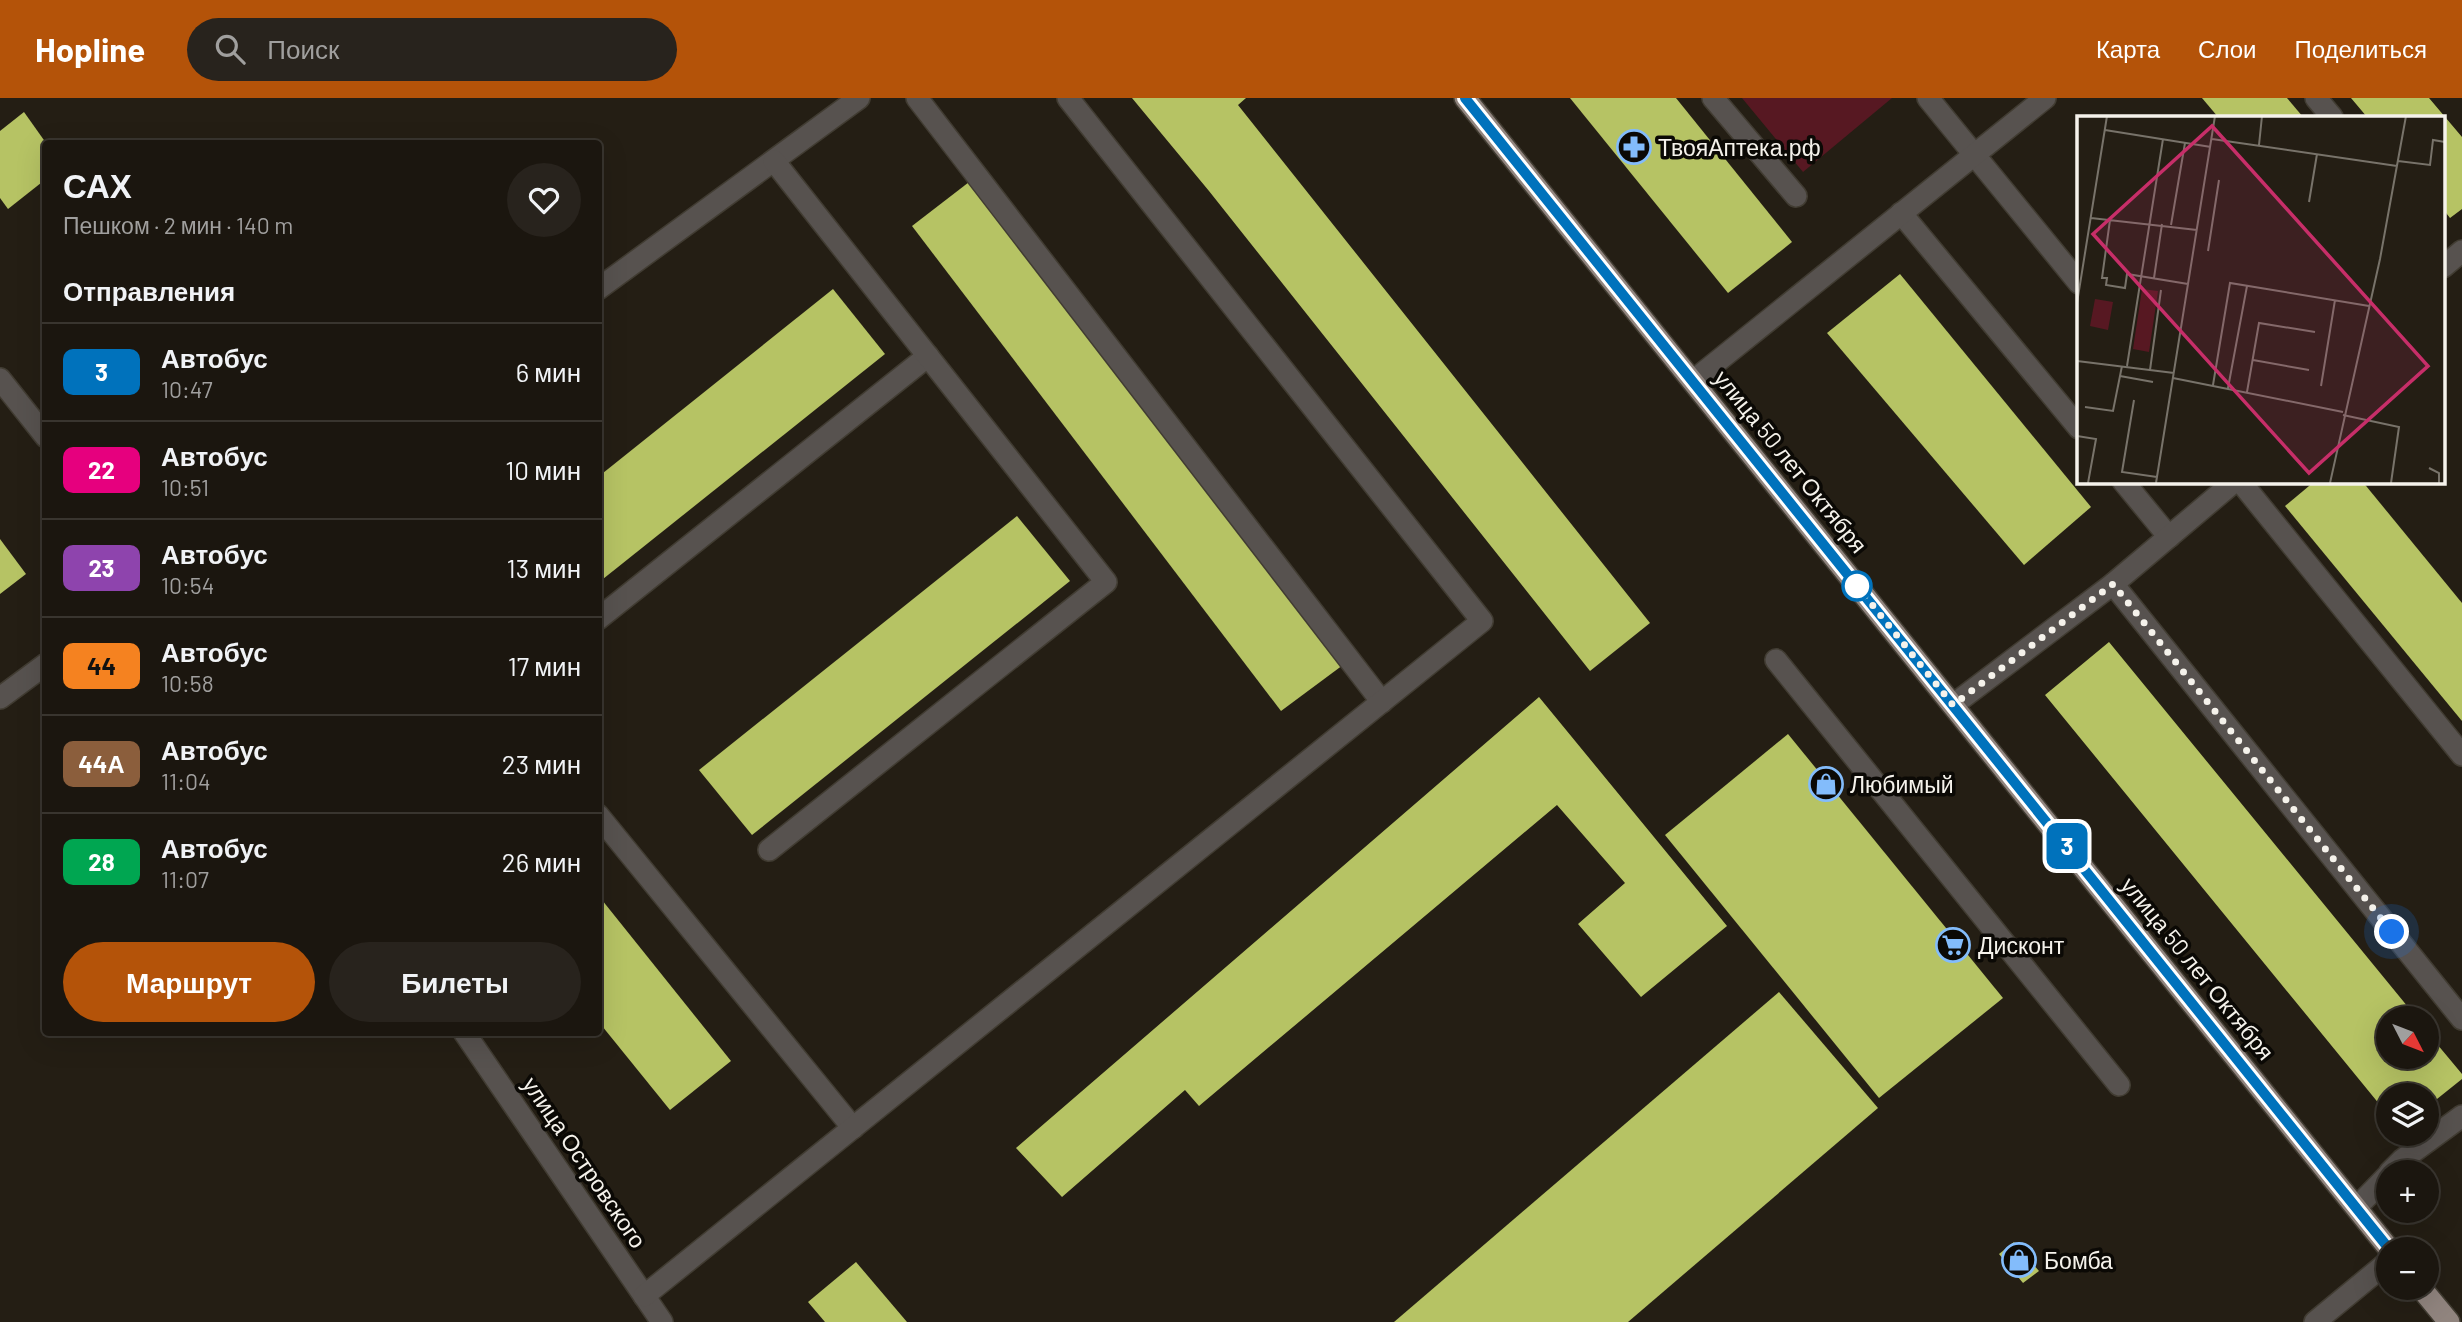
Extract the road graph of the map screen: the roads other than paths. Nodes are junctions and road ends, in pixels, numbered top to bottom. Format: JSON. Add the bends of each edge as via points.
{"nodes":[{"id":1,"x":859,"y":98,"type":"edge"},
{"id":2,"x":917,"y":98,"type":"edge"},
{"id":3,"x":1068,"y":98,"type":"edge"},
{"id":4,"x":1465,"y":98,"type":"edge"},
{"id":5,"x":1713,"y":98,"type":"edge"},
{"id":6,"x":1928,"y":98,"type":"edge"},
{"id":7,"x":2045,"y":98,"type":"edge"},
{"id":8,"x":2316,"y":98,"type":"edge"},
{"id":9,"x":2331,"y":116,"type":"edge"},
{"id":10,"x":1974,"y":155,"type":"junction"},
{"id":11,"x":774,"y":161,"type":"junction"},
{"id":12,"x":1796,"y":196,"type":"dead end"},
{"id":13,"x":1901,"y":214,"type":"junction"},
{"id":14,"x":2077,"y":281,"type":"edge"},
{"id":15,"x":602,"y":286,"type":"edge"},
{"id":16,"x":928,"y":356,"type":"junction"},
{"id":17,"x":0,"y":379,"type":"edge"},
{"id":18,"x":1692,"y":381,"type":"junction"},
{"id":19,"x":2077,"y":426,"type":"edge"},
{"id":20,"x":42,"y":432,"type":"edge"},
{"id":21,"x":2125,"y":483,"type":"edge"},
{"id":22,"x":2236,"y":483,"type":"edge"},
{"id":23,"x":2240,"y":483,"type":"edge"},
{"id":24,"x":2169,"y":537,"type":"junction"},
{"id":25,"x":2113,"y":584,"type":"junction"},
{"id":26,"x":602,"y":616,"type":"edge"},
{"id":27,"x":1776,"y":660,"type":"dead end"},
{"id":28,"x":42,"y":667,"type":"edge"},
{"id":29,"x":0,"y":698,"type":"edge"},
{"id":30,"x":1382,"y":702,"type":"junction"},
{"id":31,"x":1953,"y":705,"type":"junction"},
{"id":32,"x":2462,"y":755,"type":"edge"},
{"id":33,"x":602,"y":820,"type":"edge"},
{"id":34,"x":769,"y":850,"type":"dead end"},
{"id":35,"x":2462,"y":1019,"type":"edge"},
{"id":36,"x":467,"y":1036,"type":"edge"},
{"id":37,"x":2119,"y":1085,"type":"dead end"},
{"id":38,"x":2462,"y":1116,"type":"edge"},
{"id":39,"x":853,"y":1128,"type":"junction"},
{"id":40,"x":2402,"y":1160,"type":"edge"},
{"id":41,"x":2376,"y":1187,"type":"edge"},
{"id":42,"x":2357,"y":1208,"type":"junction"},
{"id":43,"x":2380,"y":1237,"type":"edge"},
{"id":44,"x":2376,"y":1272,"type":"edge"},
{"id":45,"x":644,"y":1296,"type":"junction"},
{"id":46,"x":2431,"y":1300,"type":"edge"},
{"id":47,"x":662,"y":1322,"type":"edge"},
{"id":48,"x":2315,"y":1322,"type":"edge"},
{"id":49,"x":2449,"y":1322,"type":"edge"}],
"edges":[{"from":1,"to":11,"type":"street"},
{"from":2,"to":30,"type":"street"},
{"from":3,"to":30,"type":"street","via":[[1482,621]]},
{"from":4,"to":18,"type":"main road","name":"улица 50 лет Октября"},
{"from":5,"to":12,"type":"street"},
{"from":6,"to":10,"type":"street"},
{"from":7,"to":10,"type":"street"},
{"from":8,"to":9,"type":"street"},
{"from":10,"to":13,"type":"street"},
{"from":10,"to":14,"type":"street"},
{"from":11,"to":15,"type":"street"},
{"from":11,"to":16,"type":"street"},
{"from":13,"to":18,"type":"street"},
{"from":13,"to":19,"type":"street"},
{"from":16,"to":26,"type":"street"},
{"from":16,"to":34,"type":"street","via":[[1106,582]]},
{"from":17,"to":20,"type":"street"},
{"from":18,"to":31,"type":"main road","name":"улица 50 лет Октября"},
{"from":21,"to":24,"type":"street"},
{"from":22,"to":24,"type":"street"},
{"from":23,"to":32,"type":"street"},
{"from":24,"to":25,"type":"street"},
{"from":25,"to":31,"type":"street"},
{"from":25,"to":35,"type":"street"},
{"from":27,"to":37,"type":"street"},
{"from":28,"to":29,"type":"street"},
{"from":30,"to":39,"type":"street"},
{"from":31,"to":42,"type":"main road","name":"улица 50 лет Октября"},
{"from":33,"to":39,"type":"street"},
{"from":36,"to":45,"type":"street","name":"улица Островского"},
{"from":38,"to":40,"type":"street"},
{"from":39,"to":45,"type":"street"},
{"from":41,"to":42,"type":"street"},
{"from":42,"to":43,"type":"main road","name":"улица 50 лет Октября"},
{"from":44,"to":48,"type":"street"},
{"from":45,"to":47,"type":"street","name":"улица Островского"},
{"from":46,"to":49,"type":"main road"}]}
